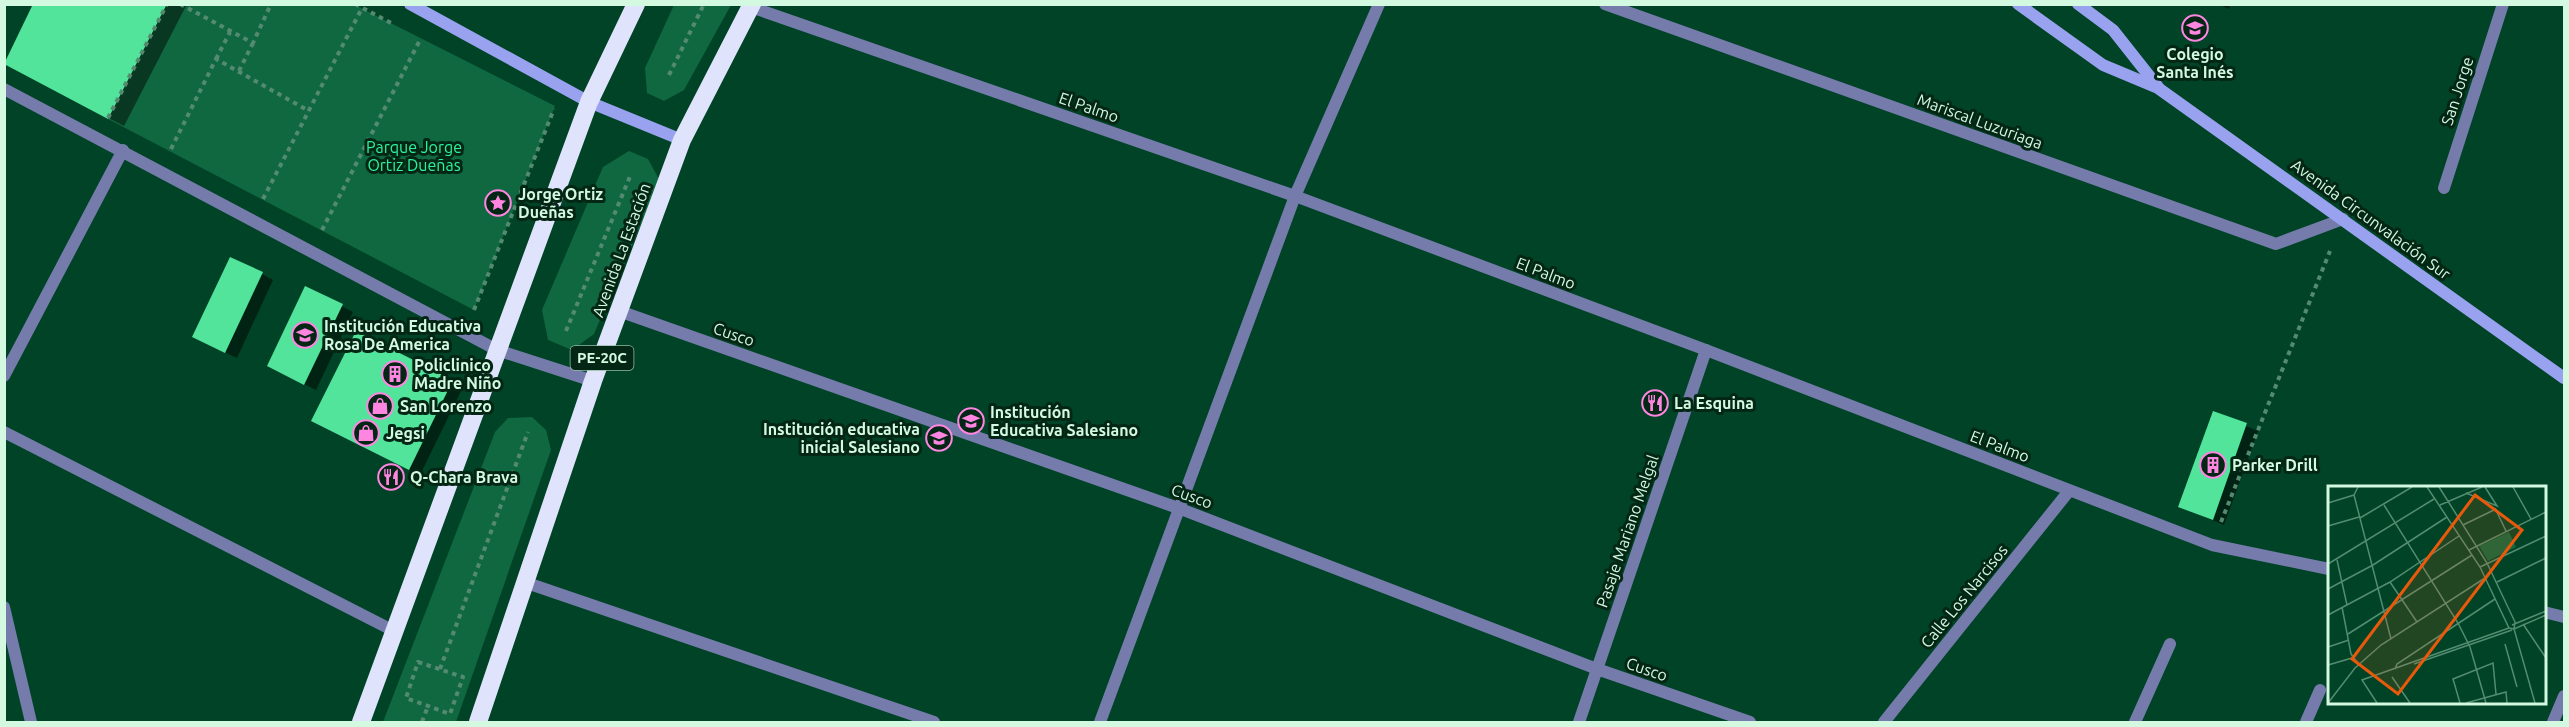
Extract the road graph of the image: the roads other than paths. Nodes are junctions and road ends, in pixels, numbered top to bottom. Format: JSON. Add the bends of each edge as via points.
{"nodes":[{"id":1,"x":410,"y":4,"type":"edge"},
{"id":2,"x":636,"y":4,"type":"edge"},
{"id":3,"x":1379,"y":4,"type":"edge"},
{"id":4,"x":1605,"y":4,"type":"edge"},
{"id":5,"x":2018,"y":4,"type":"edge"},
{"id":6,"x":2078,"y":4,"type":"edge"},
{"id":7,"x":2503,"y":4,"type":"edge"},
{"id":8,"x":751,"y":6,"type":"edge"},
{"id":9,"x":2158,"y":88,"type":"junction"},
{"id":10,"x":4,"y":89,"type":"edge"},
{"id":11,"x":589,"y":102,"type":"junction"},
{"id":12,"x":681,"y":140,"type":"junction"},
{"id":13,"x":123,"y":150,"type":"junction"},
{"id":14,"x":2444,"y":188,"type":"dead end"},
{"id":15,"x":1295,"y":196,"type":"junction"},
{"id":16,"x":2343,"y":219,"type":"junction"},
{"id":17,"x":620,"y":311,"type":"junction"},
{"id":18,"x":497,"y":350,"type":"junction"},
{"id":19,"x":1706,"y":350,"type":"junction"},
{"id":20,"x":4,"y":376,"type":"edge"},
{"id":21,"x":2565,"y":378,"type":"edge"},
{"id":22,"x":593,"y":381,"type":"junction"},
{"id":23,"x":4,"y":432,"type":"edge"},
{"id":24,"x":2069,"y":490,"type":"junction"},
{"id":25,"x":1178,"y":508,"type":"junction"},
{"id":26,"x":2328,"y":569,"type":"edge"},
{"id":27,"x":527,"y":584,"type":"junction"},
{"id":28,"x":4,"y":607,"type":"edge"},
{"id":29,"x":2545,"y":612,"type":"edge"},
{"id":30,"x":2565,"y":617,"type":"edge"},
{"id":31,"x":394,"y":631,"type":"junction"},
{"id":32,"x":2170,"y":644,"type":"dead end"},
{"id":33,"x":1597,"y":669,"type":"junction"},
{"id":34,"x":2320,"y":690,"type":"dead end"},
{"id":35,"x":2565,"y":696,"type":"edge"},
{"id":36,"x":30,"y":723,"type":"edge"},
{"id":37,"x":361,"y":723,"type":"edge"},
{"id":38,"x":478,"y":723,"type":"edge"},
{"id":39,"x":934,"y":723,"type":"edge"},
{"id":40,"x":1100,"y":723,"type":"edge"},
{"id":41,"x":1579,"y":723,"type":"edge"},
{"id":42,"x":1750,"y":723,"type":"edge"},
{"id":43,"x":1884,"y":723,"type":"edge"},
{"id":44,"x":2135,"y":723,"type":"edge"},
{"id":45,"x":2306,"y":723,"type":"edge"},
{"id":46,"x":2553,"y":723,"type":"edge"}],
"edges":[{"from":1,"to":11,"type":"street"},
{"from":2,"to":11,"type":"highway"},
{"from":3,"to":15,"type":"street"},
{"from":4,"to":16,"type":"street","name":"Mariscal Luzuriaga","via":[[2276,244]]},
{"from":5,"to":9,"type":"street","name":"Avenida Circunvalación Sur","via":[[2103,65]]},
{"from":6,"to":9,"type":"street","name":"Avenida Circunvalación Sur","via":[[2113,30]]},
{"from":7,"to":14,"type":"street","name":"San Jorge"},
{"from":8,"to":12,"type":"highway","name":"Avenida La Estación","number":"PE-20C"},
{"from":8,"to":15,"type":"street","name":"El Palmo"},
{"from":9,"to":16,"type":"street","name":"Avenida Circunvalación Sur"},
{"from":10,"to":13,"type":"street"},
{"from":11,"to":12,"type":"street"},
{"from":11,"to":18,"type":"highway"},
{"from":12,"to":17,"type":"highway","name":"Avenida La Estación","number":"PE-20C"},
{"from":13,"to":18,"type":"street"},
{"from":13,"to":20,"type":"street"},
{"from":15,"to":19,"type":"street","name":"El Palmo"},
{"from":15,"to":25,"type":"street"},
{"from":16,"to":21,"type":"street","name":"Avenida Circunvalación Sur"},
{"from":17,"to":22,"type":"highway","name":"Avenida La Estación","number":"PE-20C"},
{"from":17,"to":25,"type":"street","name":"Cusco"},
{"from":18,"to":22,"type":"street"},
{"from":18,"to":31,"type":"highway"},
{"from":19,"to":24,"type":"street","name":"El Palmo"},
{"from":19,"to":33,"type":"street","name":"Pasaje Mariano Melgal"},
{"from":22,"to":27,"type":"highway","name":"Avenida La Estación","number":"PE-20C"},
{"from":23,"to":31,"type":"street"},
{"from":24,"to":26,"type":"street","name":"El Palmo","via":[[2212,545]]},
{"from":24,"to":43,"type":"street","name":"Calle Los Narcisos"},
{"from":25,"to":33,"type":"street","name":"Cusco"},
{"from":25,"to":40,"type":"street"},
{"from":27,"to":38,"type":"highway","name":"Avenida La Estación","number":"PE-20C"},
{"from":27,"to":39,"type":"street"},
{"from":28,"to":36,"type":"street"},
{"from":29,"to":30,"type":"street"},
{"from":31,"to":37,"type":"highway"},
{"from":32,"to":44,"type":"street"},
{"from":33,"to":41,"type":"street","name":"Pasaje Mariano Melgal"},
{"from":33,"to":42,"type":"street","name":"Cusco"},
{"from":34,"to":45,"type":"street"},
{"from":35,"to":46,"type":"street"}]}
